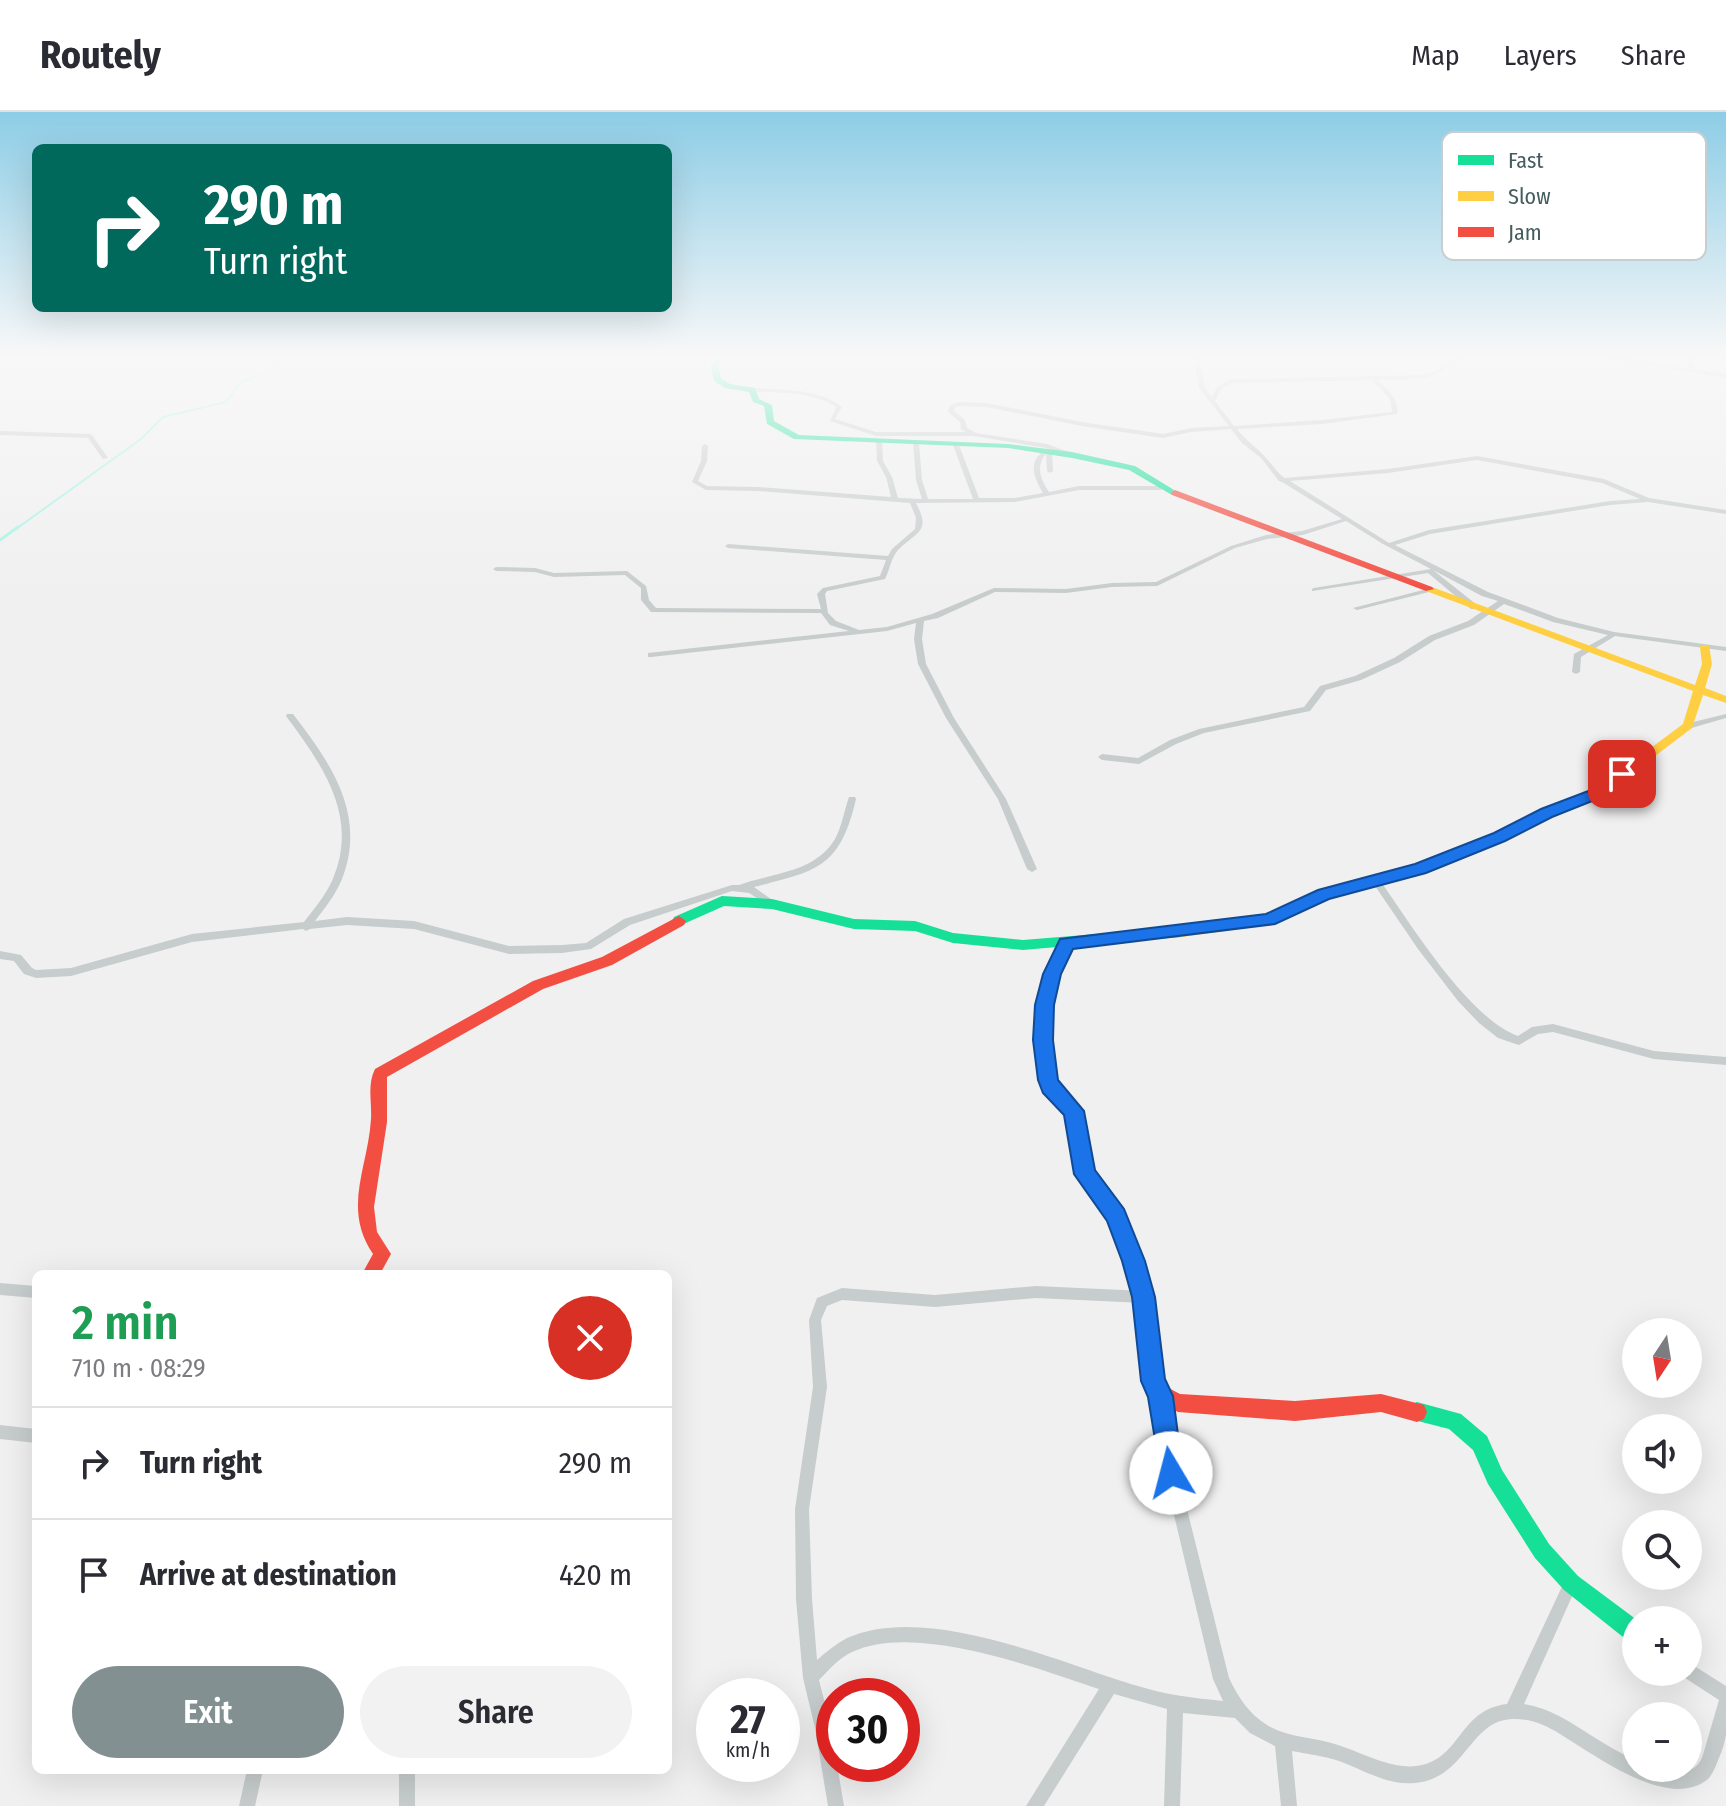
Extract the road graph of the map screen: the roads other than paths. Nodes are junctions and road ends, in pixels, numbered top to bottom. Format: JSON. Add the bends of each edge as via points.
{"nodes":[{"id":1,"x":62,"y":435,"type":"edge"},
{"id":2,"x":793,"y":435,"type":"edge"},
{"id":3,"x":980,"y":435,"type":"edge"},
{"id":4,"x":1240,"y":435,"type":"edge"},
{"id":5,"x":879,"y":441,"type":"junction"},
{"id":6,"x":916,"y":443,"type":"junction"},
{"id":7,"x":956,"y":445,"type":"junction"},
{"id":8,"x":705,"y":446,"type":"dead end"},
{"id":9,"x":1048,"y":452,"type":"junction"},
{"id":10,"x":1072,"y":455,"type":"junction"},
{"id":11,"x":105,"y":458,"type":"dead end"},
{"id":12,"x":1050,"y":471,"type":"dead end"},
{"id":13,"x":1281,"y":480,"type":"junction"},
{"id":14,"x":1161,"y":488,"type":"junction"},
{"id":15,"x":1047,"y":494,"type":"junction"},
{"id":16,"x":976,"y":499,"type":"junction"},
{"id":17,"x":895,"y":500,"type":"junction"},
{"id":18,"x":1648,"y":500,"type":"junction"},
{"id":19,"x":912,"y":501,"type":"junction"},
{"id":20,"x":926,"y":501,"type":"junction"},
{"id":21,"x":1726,"y":512,"type":"edge"},
{"id":22,"x":1344,"y":520,"type":"junction"},
{"id":23,"x":1283,"y":535,"type":"junction"},
{"id":24,"x":1389,"y":545,"type":"junction"},
{"id":25,"x":728,"y":546,"type":"dead end"},
{"id":26,"x":891,"y":558,"type":"junction"},
{"id":27,"x":1418,"y":559,"type":"junction"},
{"id":28,"x":496,"y":569,"type":"dead end"},
{"id":29,"x":1430,"y":571,"type":"junction"},
{"id":30,"x":1388,"y":576,"type":"junction"},
{"id":31,"x":1314,"y":590,"type":"dead end"},
{"id":32,"x":1427,"y":591,"type":"junction"},
{"id":33,"x":1502,"y":602,"type":"junction"},
{"id":34,"x":1357,"y":608,"type":"dead end"},
{"id":35,"x":1482,"y":611,"type":"junction"},
{"id":36,"x":825,"y":612,"type":"junction"},
{"id":37,"x":920,"y":621,"type":"junction"},
{"id":38,"x":862,"y":633,"type":"junction"},
{"id":39,"x":1614,"y":634,"type":"junction"},
{"id":40,"x":1705,"y":647,"type":"junction"},
{"id":41,"x":1726,"y":649,"type":"edge"},
{"id":42,"x":1586,"y":650,"type":"junction"},
{"id":43,"x":651,"y":655,"type":"dead end"},
{"id":44,"x":1576,"y":672,"type":"dead end"},
{"id":45,"x":1699,"y":689,"type":"junction"},
{"id":46,"x":1726,"y":700,"type":"edge"},
{"id":47,"x":290,"y":716,"type":"dead end"},
{"id":48,"x":1726,"y":716,"type":"edge"},
{"id":49,"x":1688,"y":726,"type":"junction"},
{"id":50,"x":1102,"y":757,"type":"dead end"},
{"id":51,"x":852,"y":799,"type":"dead end"},
{"id":52,"x":1032,"y":869,"type":"dead end"},
{"id":53,"x":1376,"y":881,"type":"junction"},
{"id":54,"x":741,"y":887,"type":"junction"},
{"id":55,"x":772,"y":904,"type":"junction"},
{"id":56,"x":306,"y":927,"type":"junction"},
{"id":57,"x":1066,"y":943,"type":"junction"},
{"id":58,"x":0,"y":955,"type":"edge"},
{"id":59,"x":1726,"y":1061,"type":"edge"},
{"id":60,"x":373,"y":1270,"type":"edge"},
{"id":61,"x":0,"y":1289,"type":"edge"},
{"id":62,"x":32,"y":1292,"type":"edge"},
{"id":63,"x":1144,"y":1297,"type":"junction"},
{"id":64,"x":1161,"y":1396,"type":"junction"},
{"id":65,"x":0,"y":1432,"type":"edge"},
{"id":66,"x":32,"y":1436,"type":"edge"},
{"id":67,"x":1571,"y":1583,"type":"junction"},
{"id":68,"x":1622,"y":1622,"type":"edge"},
{"id":69,"x":811,"y":1678,"type":"junction"},
{"id":70,"x":1702,"y":1679,"type":"edge"},
{"id":71,"x":1111,"y":1684,"type":"junction"},
{"id":72,"x":1726,"y":1695,"type":"edge"},
{"id":73,"x":1175,"y":1703,"type":"junction"},
{"id":74,"x":1726,"y":1703,"type":"edge"},
{"id":75,"x":1237,"y":1710,"type":"junction"},
{"id":76,"x":1512,"y":1711,"type":"junction"},
{"id":77,"x":1283,"y":1743,"type":"junction"},
{"id":78,"x":254,"y":1774,"type":"edge"},
{"id":79,"x":407,"y":1774,"type":"edge"},
{"id":80,"x":247,"y":1806,"type":"edge"},
{"id":81,"x":407,"y":1806,"type":"edge"},
{"id":82,"x":836,"y":1806,"type":"edge"},
{"id":83,"x":1034,"y":1806,"type":"edge"},
{"id":84,"x":1172,"y":1806,"type":"edge"},
{"id":85,"x":1289,"y":1806,"type":"edge"}],
"edges":[{"from":1,"to":11,"type":"street","via":[[90,436]]},
{"from":2,"to":5,"type":"street"},
{"from":3,"to":10,"type":"street"},
{"from":4,"to":13,"type":"street"},
{"from":5,"to":6,"type":"street"},
{"from":5,"to":17,"type":"street","via":[[880,461]]},
{"from":6,"to":7,"type":"street"},
{"from":6,"to":20,"type":"street"},
{"from":7,"to":9,"type":"street"},
{"from":7,"to":16,"type":"street"},
{"from":8,"to":17,"type":"street","via":[[695,479],[701,487]]},
{"from":9,"to":10,"type":"street"},
{"from":9,"to":12,"type":"street"},
{"from":9,"to":15,"type":"street","via":[[1038,458],[1036,469]]},
{"from":10,"to":14,"type":"street","via":[[1132,468]]},
{"from":13,"to":18,"type":"street","via":[[1477,458],[1604,481]]},
{"from":13,"to":22,"type":"street"},
{"from":14,"to":15,"type":"street","via":[[1079,488]]},
{"from":14,"to":23,"type":"street"},
{"from":15,"to":16,"type":"street","via":[[1023,500]]},
{"from":16,"to":20,"type":"street"},
{"from":17,"to":19,"type":"street"},
{"from":18,"to":21,"type":"street"},
{"from":18,"to":24,"type":"street","via":[[1429,532]]},
{"from":19,"to":20,"type":"street"},
{"from":19,"to":26,"type":"street","via":[[919,526]]},
{"from":22,"to":23,"type":"street"},
{"from":22,"to":24,"type":"street"},
{"from":23,"to":30,"type":"street"},
{"from":23,"to":37,"type":"street","via":[[1212,555],[1157,584],[994,590]]},
{"from":24,"to":27,"type":"street"},
{"from":25,"to":26,"type":"street"},
{"from":26,"to":36,"type":"street","via":[[881,579],[823,591]]},
{"from":27,"to":29,"type":"street"},
{"from":27,"to":33,"type":"street"},
{"from":28,"to":36,"type":"street","via":[[554,575],[627,573],[644,587],[650,609],[659,611]]},
{"from":29,"to":30,"type":"street"},
{"from":29,"to":35,"type":"street"},
{"from":30,"to":31,"type":"street"},
{"from":30,"to":32,"type":"street"},
{"from":32,"to":34,"type":"street"},
{"from":32,"to":35,"type":"street"},
{"from":33,"to":35,"type":"street"},
{"from":33,"to":39,"type":"street"},
{"from":35,"to":42,"type":"street"},
{"from":35,"to":50,"type":"street","via":[[1463,627],[1432,638],[1397,660],[1323,688],[1307,709],[1202,731],[1139,761]]},
{"from":36,"to":38,"type":"street","via":[[833,623]]},
{"from":37,"to":38,"type":"street"},
{"from":37,"to":52,"type":"street","via":[[922,664],[1002,799]]},
{"from":38,"to":43,"type":"street"},
{"from":39,"to":40,"type":"street"},
{"from":39,"to":42,"type":"street"},
{"from":40,"to":41,"type":"street"},
{"from":40,"to":45,"type":"street","via":[[1707,664]]},
{"from":42,"to":44,"type":"street","via":[[1575,660]]},
{"from":42,"to":45,"type":"street"},
{"from":45,"to":46,"type":"street"},
{"from":45,"to":49,"type":"street"},
{"from":47,"to":56,"type":"street","via":[[334,779],[348,836],[337,879]]},
{"from":48,"to":49,"type":"street"},
{"from":49,"to":53,"type":"street","via":[[1597,794],[1420,869]]},
{"from":51,"to":54,"type":"street","via":[[839,842],[822,861]]},
{"from":53,"to":57,"type":"street","via":[[1324,894],[1269,920]]},
{"from":53,"to":59,"type":"street","via":[[1456,992],[1507,1039],[1519,1041],[1536,1030],[1553,1028],[1654,1055]]},
{"from":54,"to":55,"type":"street"},
{"from":54,"to":56,"type":"street","via":[[643,916],[580,948],[509,950],[397,923],[347,921]]},
{"from":55,"to":57,"type":"street","via":[[854,924],[927,928],[962,939]]},
{"from":55,"to":60,"type":"street","via":[[711,904],[620,955],[538,985],[380,1073],[375,1088],[380,1109],[367,1184],[368,1230],[382,1254]]},
{"from":56,"to":58,"type":"street","via":[[192,938],[63,973],[36,974],[17,958]]},
{"from":57,"to":63,"type":"street","via":[[1044,1005],[1048,1080],[1073,1111],[1085,1174],[1116,1216]]},
{"from":61,"to":62,"type":"street"},
{"from":63,"to":64,"type":"street","via":[[1153,1381]]},
{"from":63,"to":69,"type":"street","via":[[1036,1292],[935,1301],[842,1294],[822,1302],[815,1320],[820,1387],[802,1509]]},
{"from":64,"to":67,"type":"street","via":[[1178,1403],[1295,1411],[1381,1403],[1454,1421],[1480,1443],[1517,1515]]},
{"from":64,"to":75,"type":"street","via":[[1181,1518],[1221,1679]]},
{"from":65,"to":66,"type":"street"},
{"from":67,"to":68,"type":"street"},
{"from":67,"to":76,"type":"street"},
{"from":69,"to":71,"type":"street","via":[[831,1656],[854,1643],[914,1634],[991,1649]]},
{"from":69,"to":82,"type":"street"},
{"from":70,"to":72,"type":"street"},
{"from":71,"to":73,"type":"street"},
{"from":71,"to":83,"type":"street"},
{"from":73,"to":75,"type":"street"},
{"from":73,"to":84,"type":"street"},
{"from":74,"to":76,"type":"street","via":[[1704,1774],[1678,1787],[1640,1780],[1554,1721]]},
{"from":75,"to":77,"type":"street"},
{"from":76,"to":77,"type":"street","via":[[1482,1718],[1441,1766],[1412,1776],[1332,1750]]},
{"from":77,"to":85,"type":"street"},
{"from":78,"to":80,"type":"street"},
{"from":79,"to":81,"type":"street"}]}
